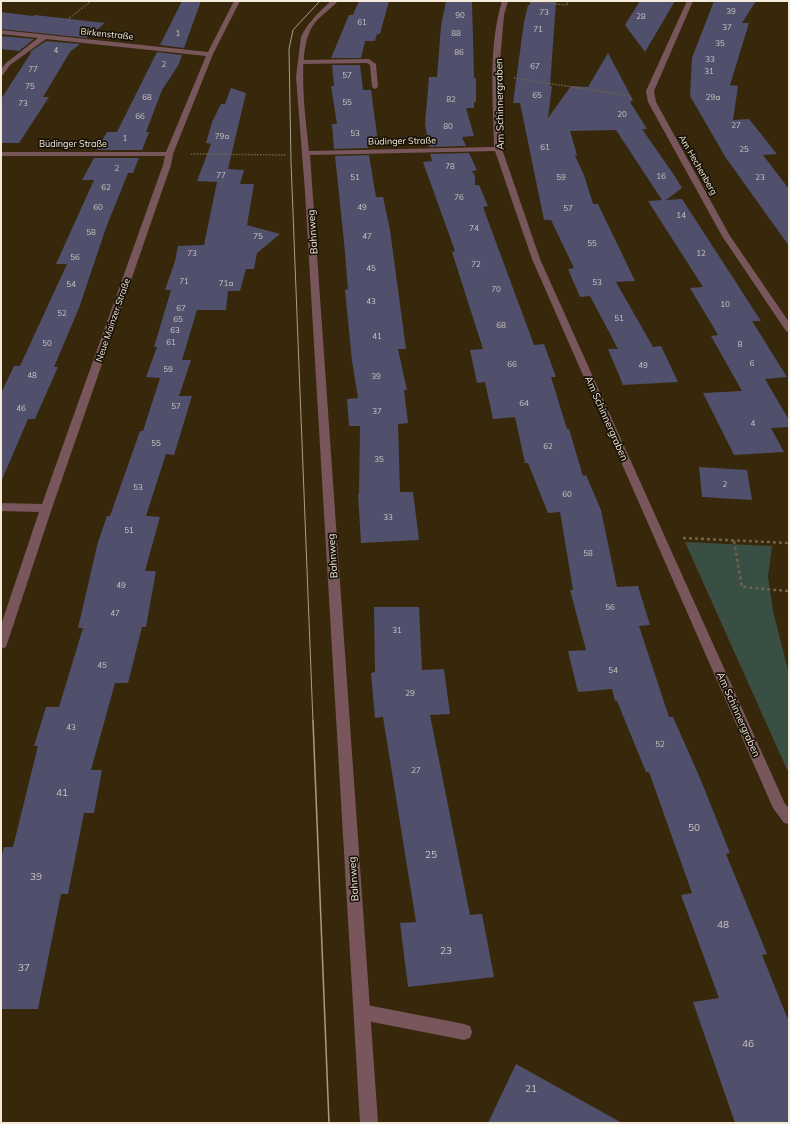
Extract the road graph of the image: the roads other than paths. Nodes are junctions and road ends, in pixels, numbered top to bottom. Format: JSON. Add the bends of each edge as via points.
{"nodes":[{"id":1,"x":237,"y":1,"type":"edge"},
{"id":2,"x":335,"y":1,"type":"edge"},
{"id":3,"x":505,"y":1,"type":"edge"},
{"id":4,"x":690,"y":1,"type":"edge"},
{"id":5,"x":1,"y":32,"type":"edge"},
{"id":6,"x":45,"y":36,"type":"junction"},
{"id":7,"x":210,"y":54,"type":"junction"},
{"id":8,"x":301,"y":62,"type":"junction"},
{"id":9,"x":1,"y":74,"type":"edge"},
{"id":10,"x":375,"y":87,"type":"dead end"},
{"id":11,"x":498,"y":149,"type":"junction"},
{"id":12,"x":306,"y":153,"type":"junction"},
{"id":13,"x":1,"y":154,"type":"edge"},
{"id":14,"x":169,"y":154,"type":"junction"},
{"id":15,"x":789,"y":329,"type":"edge"},
{"id":16,"x":1,"y":507,"type":"edge"},
{"id":17,"x":46,"y":508,"type":"junction"},
{"id":18,"x":1,"y":644,"type":"edge"},
{"id":19,"x":789,"y":818,"type":"edge"},
{"id":20,"x":362,"y":1012,"type":"junction"},
{"id":21,"x":464,"y":1032,"type":"dead end"},
{"id":22,"x":368,"y":1123,"type":"edge"}],
"edges":[{"from":1,"to":7,"type":"street","name":"Neue Mainzer Straße"},
{"from":2,"to":8,"type":"street","name":"Bahnweg","via":[[313,20],[306,31]]},
{"from":3,"to":11,"type":"street","name":"Am Schinnergraben","via":[[501,15],[496,76]]},
{"from":4,"to":15,"type":"street","name":"Am Hechenberg","via":[[650,91],[651,99],[726,236]]},
{"from":5,"to":6,"type":"street","name":"Birkenstraße"},
{"from":6,"to":7,"type":"street","name":"Birkenstraße"},
{"from":6,"to":9,"type":"street","via":[[8,64]]},
{"from":7,"to":14,"type":"street","name":"Neue Mainzer Straße"},
{"from":8,"to":10,"type":"street","via":[[369,61],[373,64]]},
{"from":8,"to":12,"type":"street","name":"Bahnweg","via":[[299,76]]},
{"from":11,"to":12,"type":"street","name":"Büdinger Straße"},
{"from":11,"to":19,"type":"street","name":"Am Schinnergraben","via":[[536,259],[780,808]]},
{"from":12,"to":20,"type":"street","name":"Bahnweg"},
{"from":13,"to":14,"type":"street","name":"Büdinger Straße"},
{"from":14,"to":17,"type":"street","name":"Neue Mainzer Straße","via":[[165,173]]},
{"from":16,"to":17,"type":"street"},
{"from":17,"to":18,"type":"street","name":"Neue Mainzer Straße"},
{"from":20,"to":21,"type":"street"},
{"from":20,"to":22,"type":"street","name":"Bahnweg"}]}
